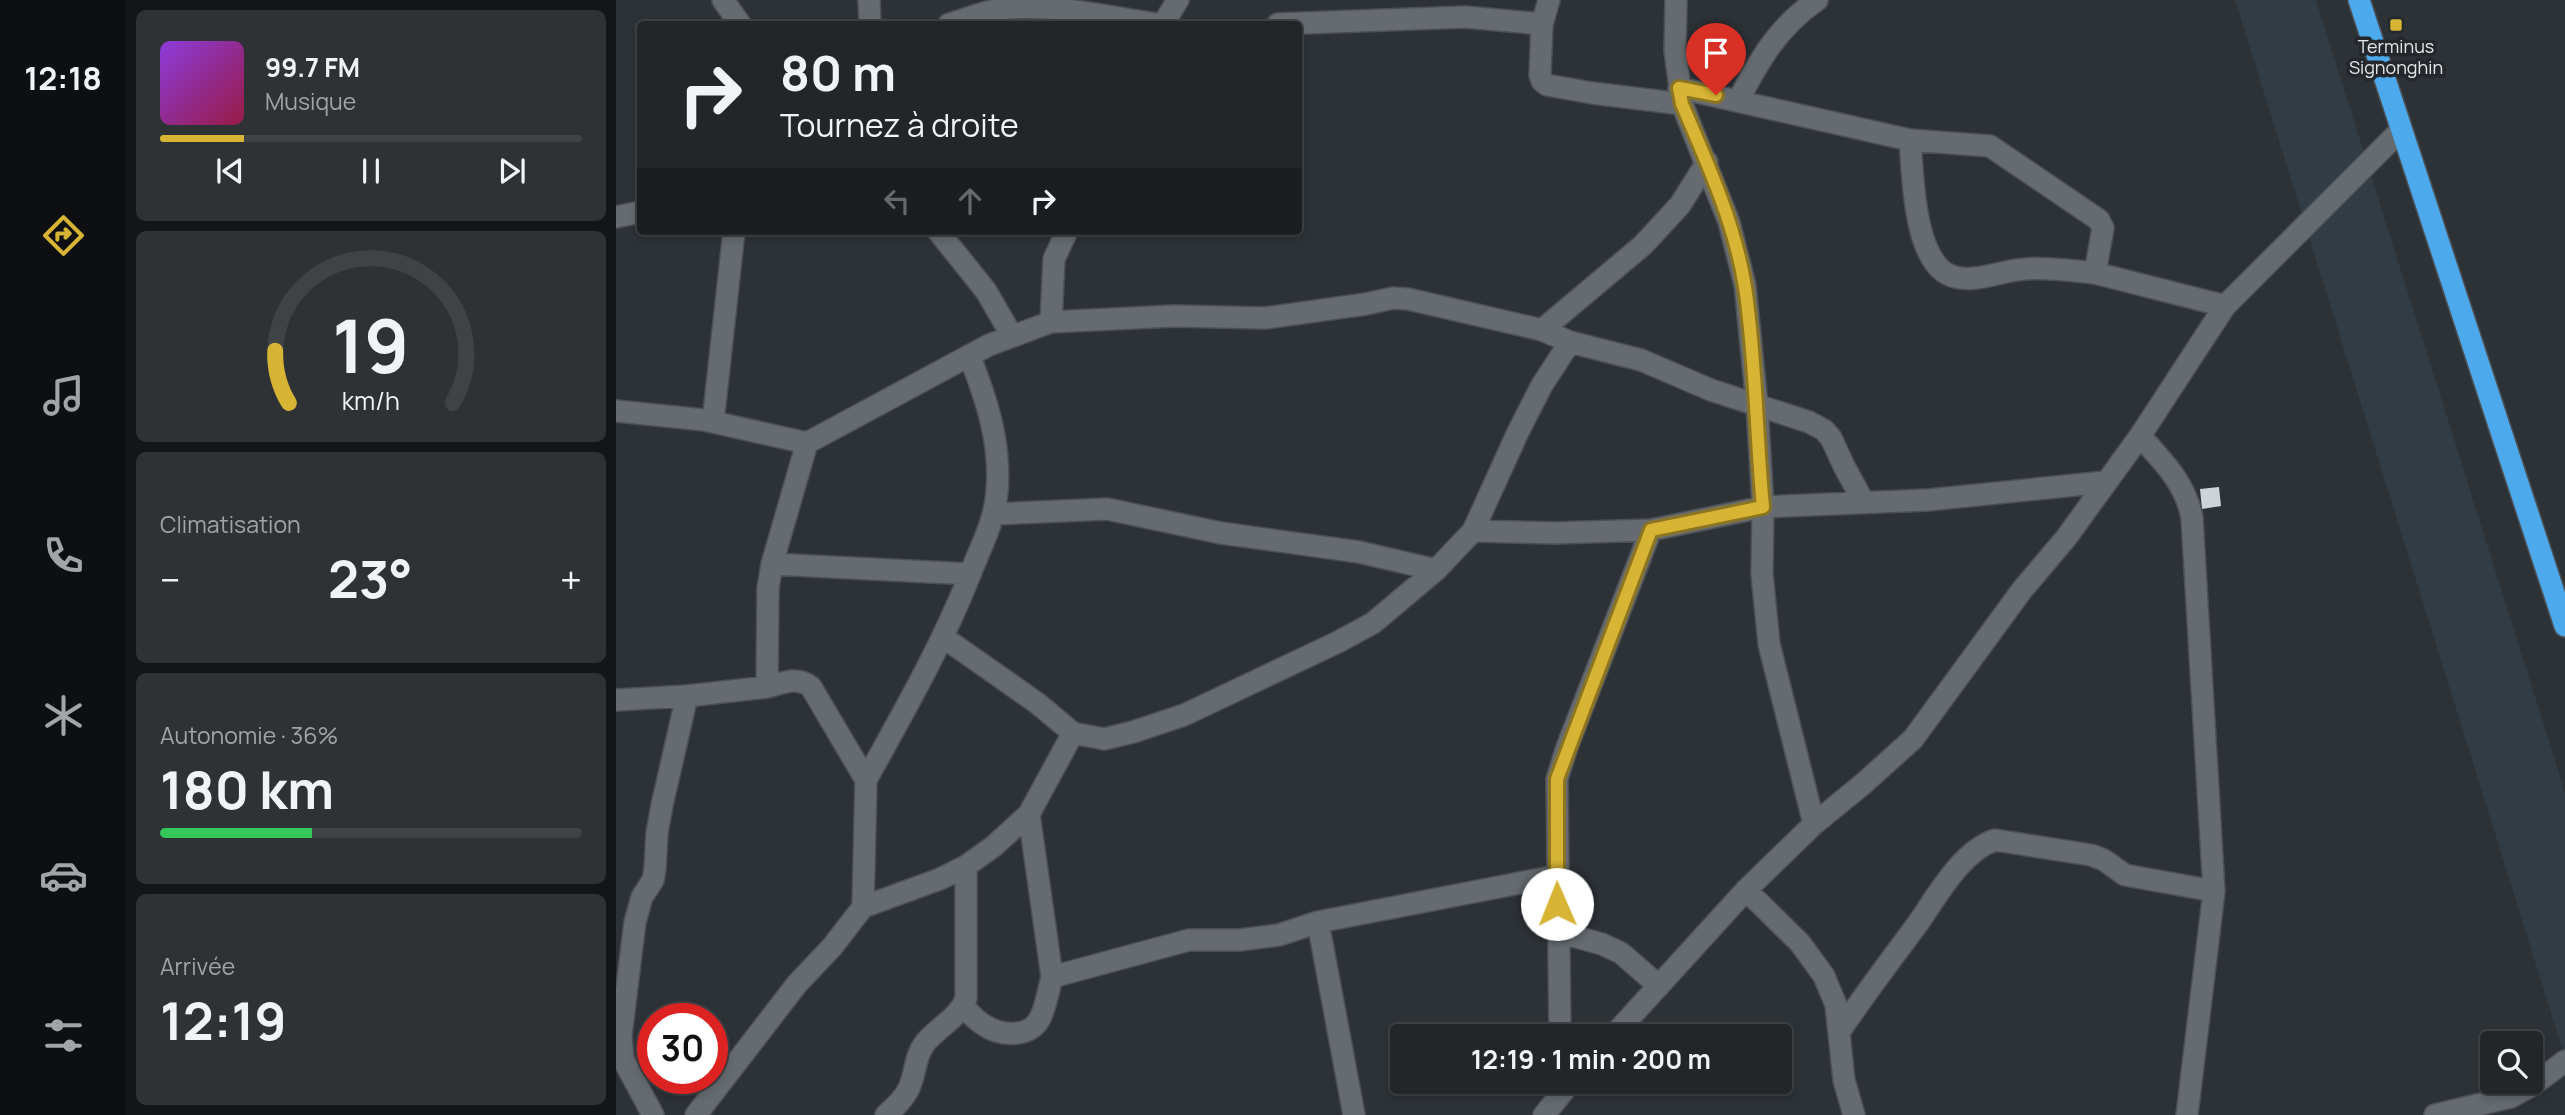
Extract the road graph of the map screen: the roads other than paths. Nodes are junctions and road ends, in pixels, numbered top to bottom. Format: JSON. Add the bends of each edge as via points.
{"nodes":[{"id":1,"x":723,"y":0,"type":"edge"},
{"id":2,"x":869,"y":0,"type":"edge"},
{"id":3,"x":1178,"y":0,"type":"edge"},
{"id":4,"x":1549,"y":0,"type":"edge"},
{"id":5,"x":1676,"y":0,"type":"edge"},
{"id":6,"x":1817,"y":0,"type":"edge"},
{"id":7,"x":2359,"y":0,"type":"edge"},
{"id":8,"x":738,"y":21,"type":"edge"},
{"id":9,"x":870,"y":21,"type":"edge"},
{"id":10,"x":958,"y":21,"type":"edge"},
{"id":11,"x":1136,"y":21,"type":"edge"},
{"id":12,"x":1165,"y":21,"type":"edge"},
{"id":13,"x":1302,"y":23,"type":"edge"},
{"id":14,"x":1542,"y":24,"type":"junction"},
{"id":15,"x":1681,"y":96,"type":"junction"},
{"id":16,"x":1738,"y":101,"type":"junction"},
{"id":17,"x":2401,"y":130,"type":"junction"},
{"id":18,"x":1910,"y":140,"type":"junction"},
{"id":19,"x":1707,"y":162,"type":"junction"},
{"id":20,"x":637,"y":213,"type":"edge"},
{"id":21,"x":616,"y":217,"type":"edge"},
{"id":22,"x":734,"y":235,"type":"edge"},
{"id":23,"x":941,"y":235,"type":"edge"},
{"id":24,"x":1065,"y":235,"type":"edge"},
{"id":25,"x":2095,"y":273,"type":"junction"},
{"id":26,"x":2225,"y":306,"type":"junction"},
{"id":27,"x":1051,"y":323,"type":"junction"},
{"id":28,"x":1542,"y":330,"type":"junction"},
{"id":29,"x":1012,"y":336,"type":"junction"},
{"id":30,"x":1570,"y":342,"type":"junction"},
{"id":31,"x":970,"y":357,"type":"junction"},
{"id":32,"x":1757,"y":405,"type":"junction"},
{"id":33,"x":616,"y":411,"type":"edge"},
{"id":34,"x":713,"y":422,"type":"junction"},
{"id":35,"x":2140,"y":436,"type":"junction"},
{"id":36,"x":807,"y":443,"type":"junction"},
{"id":37,"x":2105,"y":482,"type":"junction"},
{"id":38,"x":1863,"y":501,"type":"junction"},
{"id":39,"x":1763,"y":507,"type":"junction"},
{"id":40,"x":993,"y":514,"type":"junction"},
{"id":41,"x":1651,"y":530,"type":"junction"},
{"id":42,"x":1473,"y":531,"type":"junction"},
{"id":43,"x":772,"y":564,"type":"junction"},
{"id":44,"x":1436,"y":570,"type":"junction"},
{"id":45,"x":970,"y":574,"type":"junction"},
{"id":46,"x":2565,"y":626,"type":"edge"},
{"id":47,"x":943,"y":637,"type":"junction"},
{"id":48,"x":767,"y":687,"type":"junction"},
{"id":49,"x":687,"y":696,"type":"junction"},
{"id":50,"x":616,"y":701,"type":"edge"},
{"id":51,"x":1073,"y":733,"type":"junction"},
{"id":52,"x":866,"y":780,"type":"junction"},
{"id":53,"x":1029,"y":814,"type":"junction"},
{"id":54,"x":1814,"y":824,"type":"junction"},
{"id":55,"x":966,"y":866,"type":"junction"},
{"id":56,"x":1556,"y":876,"type":"junction"},
{"id":57,"x":1746,"y":890,"type":"junction"},
{"id":58,"x":2214,"y":891,"type":"junction"},
{"id":59,"x":863,"y":907,"type":"junction"},
{"id":60,"x":1318,"y":922,"type":"junction"},
{"id":61,"x":1558,"y":932,"type":"junction"},
{"id":62,"x":1052,"y":977,"type":"junction"},
{"id":63,"x":1659,"y":986,"type":"junction"},
{"id":64,"x":963,"y":1006,"type":"junction"},
{"id":65,"x":1560,"y":1024,"type":"edge"},
{"id":66,"x":1624,"y":1024,"type":"edge"},
{"id":67,"x":1840,"y":1031,"type":"junction"},
{"id":68,"x":2565,"y":1061,"type":"edge"},
{"id":69,"x":1559,"y":1094,"type":"edge"},
{"id":70,"x":653,"y":1115,"type":"edge"},
{"id":71,"x":696,"y":1115,"type":"edge"},
{"id":72,"x":886,"y":1115,"type":"edge"},
{"id":73,"x":1354,"y":1115,"type":"edge"},
{"id":74,"x":1544,"y":1115,"type":"edge"},
{"id":75,"x":1854,"y":1115,"type":"edge"},
{"id":76,"x":2187,"y":1115,"type":"edge"},
{"id":77,"x":2435,"y":1115,"type":"edge"}],
"edges":[{"from":1,"to":8,"type":"street"},
{"from":2,"to":9,"type":"street"},
{"from":3,"to":12,"type":"street"},
{"from":4,"to":14,"type":"street"},
{"from":5,"to":15,"type":"street","via":[[1675,51]]},
{"from":6,"to":16,"type":"street","via":[[1795,15],[1772,43]]},
{"from":7,"to":17,"type":"highway"},
{"from":10,"to":11,"type":"street","via":[[1021,8]]},
{"from":13,"to":14,"type":"street","via":[[1465,17]]},
{"from":14,"to":15,"type":"street","via":[[1540,75],[1547,85]]},
{"from":15,"to":16,"type":"street"},
{"from":15,"to":19,"type":"street"},
{"from":16,"to":18,"type":"street"},
{"from":17,"to":26,"type":"street"},
{"from":17,"to":46,"type":"highway"},
{"from":18,"to":25,"type":"street","via":[[1990,146],[2099,220],[2103,228]]},
{"from":18,"to":25,"type":"street","via":[[1917,215],[1934,262],[1944,271],[1954,277],[2027,269]]},
{"from":19,"to":28,"type":"street","via":[[1680,205],[1643,245]]},
{"from":19,"to":32,"type":"street","via":[[1745,285]]},
{"from":20,"to":21,"type":"street"},
{"from":22,"to":34,"type":"street"},
{"from":23,"to":29,"type":"street","via":[[986,291]]},
{"from":24,"to":27,"type":"street","via":[[1054,260]]},
{"from":25,"to":26,"type":"street"},
{"from":26,"to":35,"type":"street"},
{"from":27,"to":28,"type":"street","via":[[1164,316],[1265,318],[1400,298]]},
{"from":27,"to":29,"type":"street"},
{"from":28,"to":30,"type":"street"},
{"from":29,"to":31,"type":"street"},
{"from":30,"to":32,"type":"street","via":[[1641,360]]},
{"from":30,"to":42,"type":"street","via":[[1518,432]]},
{"from":31,"to":36,"type":"street"},
{"from":31,"to":40,"type":"street","via":[[995,430]]},
{"from":32,"to":38,"type":"street","via":[[1824,430]]},
{"from":32,"to":39,"type":"street"},
{"from":33,"to":34,"type":"street"},
{"from":34,"to":36,"type":"street"},
{"from":35,"to":37,"type":"street"},
{"from":35,"to":58,"type":"street","via":[[2180,484],[2192,518]]},
{"from":36,"to":43,"type":"street"},
{"from":37,"to":38,"type":"street","via":[[1928,500]]},
{"from":37,"to":54,"type":"street","via":[[1913,739]]},
{"from":38,"to":39,"type":"street"},
{"from":39,"to":41,"type":"street"},
{"from":39,"to":54,"type":"street","via":[[1762,573],[1769,644]]},
{"from":40,"to":44,"type":"street","via":[[1107,509],[1221,533],[1359,552]]},
{"from":40,"to":45,"type":"street"},
{"from":41,"to":42,"type":"street"},
{"from":41,"to":56,"type":"street","via":[[1557,779]]},
{"from":42,"to":44,"type":"street"},
{"from":43,"to":45,"type":"street"},
{"from":43,"to":48,"type":"street"},
{"from":44,"to":51,"type":"street","via":[[1373,623],[1184,715],[1104,739]]},
{"from":45,"to":47,"type":"street"},
{"from":47,"to":51,"type":"street"},
{"from":47,"to":52,"type":"street"},
{"from":48,"to":49,"type":"street"},
{"from":48,"to":52,"type":"street","via":[[797,680],[811,687]]},
{"from":49,"to":50,"type":"street"},
{"from":49,"to":70,"type":"street","via":[[662,805],[653,880],[635,922],[621,1035],[623,1059]]},
{"from":51,"to":53,"type":"street"},
{"from":52,"to":59,"type":"street"},
{"from":53,"to":55,"type":"street"},
{"from":53,"to":62,"type":"street"},
{"from":54,"to":57,"type":"street"},
{"from":55,"to":59,"type":"street"},
{"from":55,"to":64,"type":"street"},
{"from":56,"to":60,"type":"street"},
{"from":56,"to":61,"type":"street"},
{"from":57,"to":63,"type":"street"},
{"from":57,"to":67,"type":"street","via":[[1800,943],[1824,976]]},
{"from":58,"to":67,"type":"street","via":[[2125,875],[2091,855],[1995,840],[1985,843],[1936,895]]},
{"from":58,"to":76,"type":"street"},
{"from":59,"to":71,"type":"street"},
{"from":60,"to":62,"type":"street","via":[[1279,936],[1189,940]]},
{"from":60,"to":73,"type":"street"},
{"from":61,"to":63,"type":"street","via":[[1621,953]]},
{"from":61,"to":65,"type":"street"},
{"from":62,"to":64,"type":"street","via":[[1039,1020],[1027,1031],[998,1032]]},
{"from":63,"to":66,"type":"street"},
{"from":64,"to":72,"type":"street","via":[[926,1043],[908,1090]]},
{"from":67,"to":75,"type":"street","via":[[1844,1080]]},
{"from":68,"to":77,"type":"street","via":[[2511,1097]]},
{"from":69,"to":74,"type":"street"}]}
